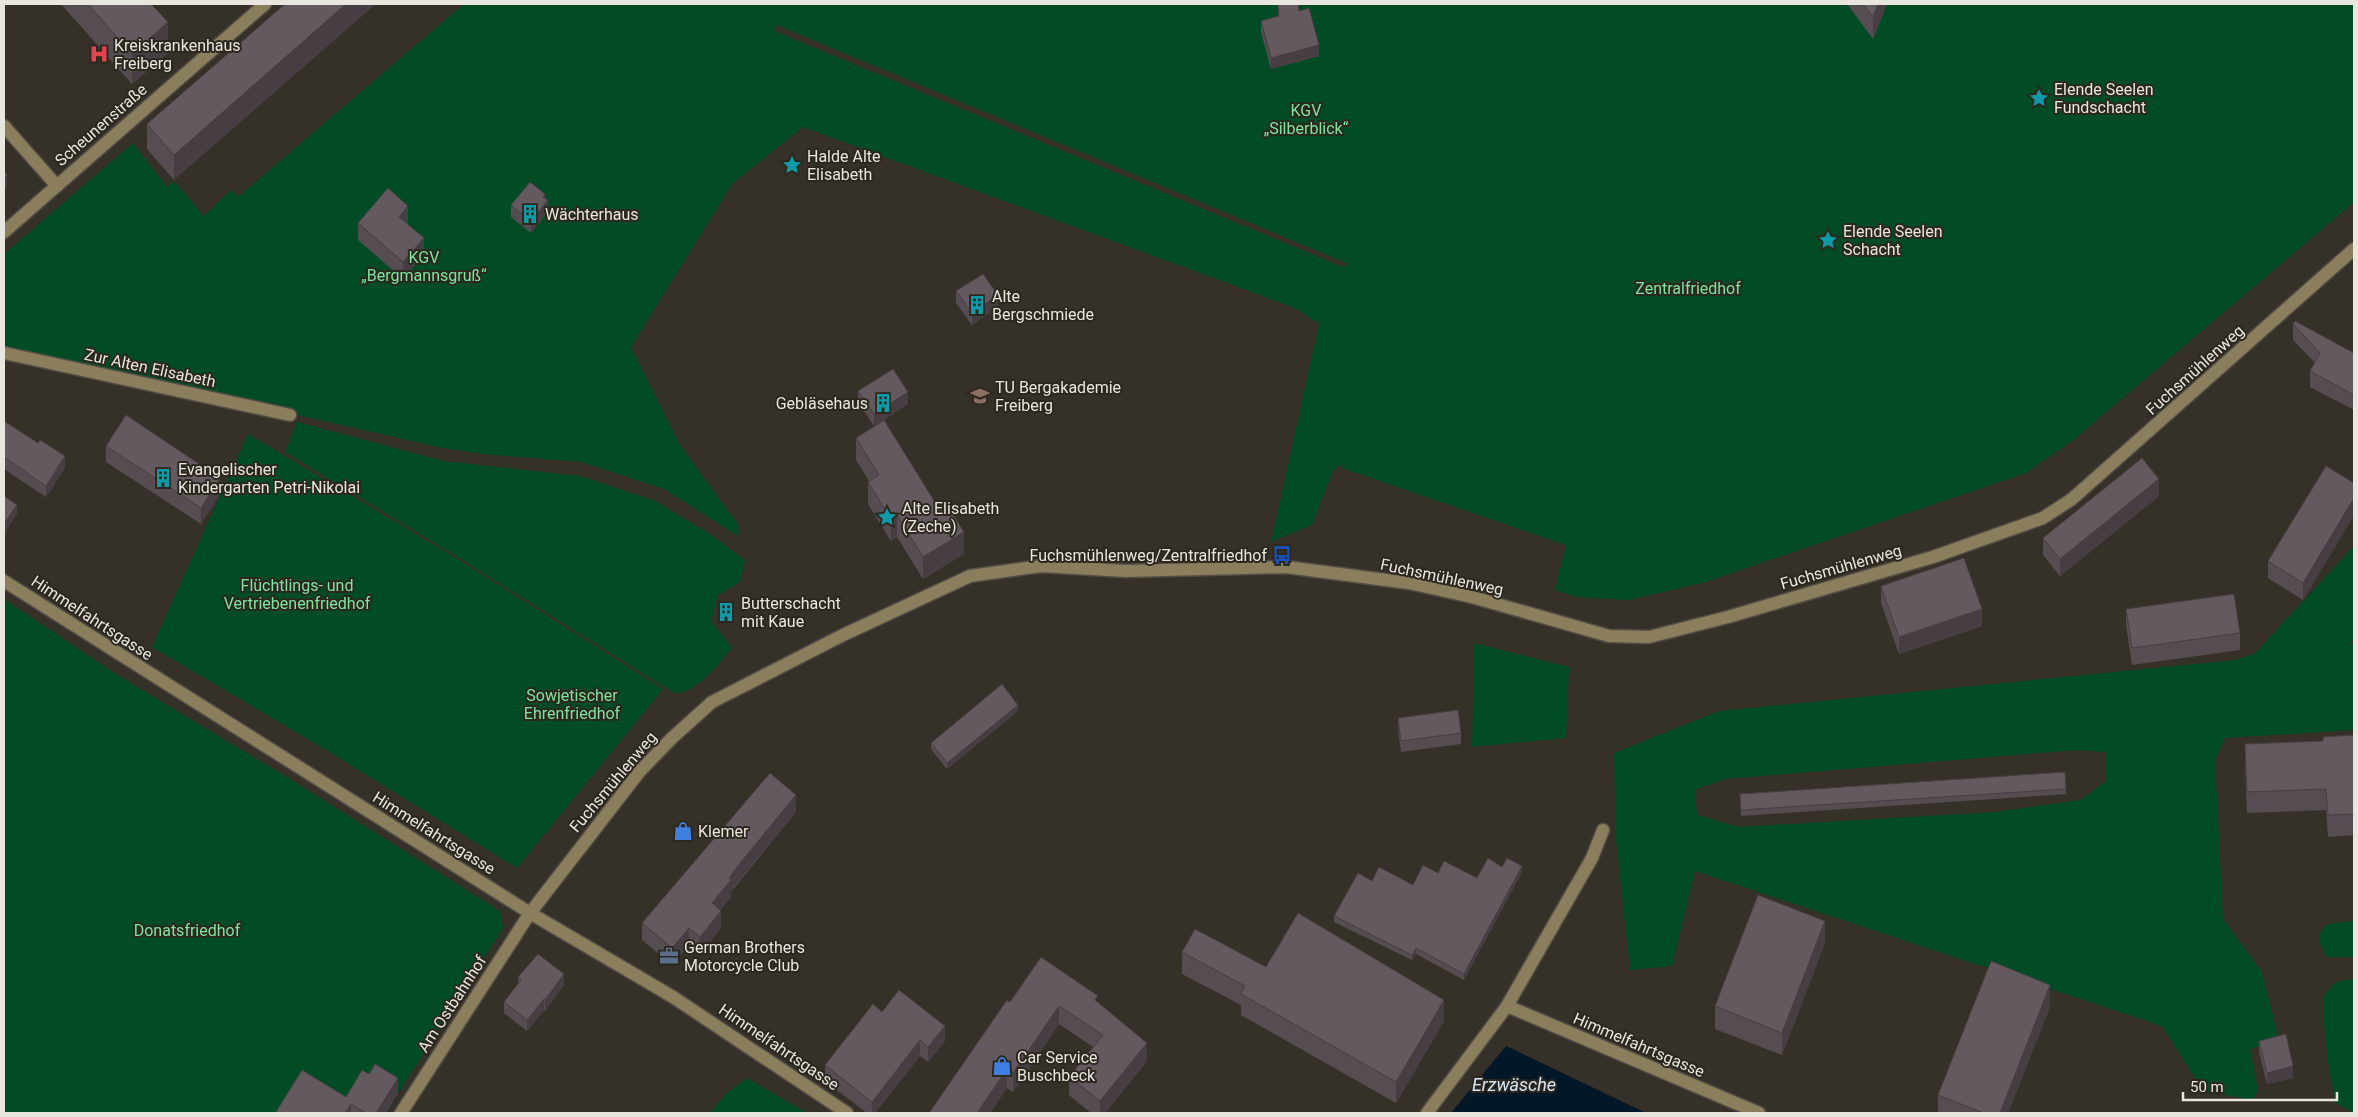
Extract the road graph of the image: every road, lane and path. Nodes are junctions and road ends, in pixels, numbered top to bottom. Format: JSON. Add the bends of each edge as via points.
{"nodes":[{"id":1,"x":265,"y":4,"type":"edge"},
{"id":2,"x":4,"y":126,"type":"edge"},
{"id":3,"x":57,"y":186,"type":"junction"},
{"id":4,"x":4,"y":232,"type":"edge"},
{"id":5,"x":2354,"y":249,"type":"edge"},
{"id":6,"x":4,"y":353,"type":"edge"},
{"id":7,"x":290,"y":415,"type":"dead end"},
{"id":8,"x":4,"y":581,"type":"edge"},
{"id":9,"x":1602,"y":830,"type":"dead end"},
{"id":10,"x":530,"y":913,"type":"junction"},
{"id":11,"x":1507,"y":1006,"type":"junction"},
{"id":12,"x":401,"y":1113,"type":"edge"},
{"id":13,"x":847,"y":1113,"type":"edge"},
{"id":14,"x":1427,"y":1113,"type":"edge"},
{"id":15,"x":1759,"y":1113,"type":"edge"}],
"edges":[{"from":1,"to":3,"type":"street","name":"Scheunenstraße"},
{"from":2,"to":3,"type":"street"},
{"from":3,"to":4,"type":"street","name":"Scheunenstraße"},
{"from":5,"to":10,"type":"street","name":"Fuchsmühlenweg","via":[[2072,499],[2043,518],[1932,557],[1728,617],[1649,636],[1609,636],[1472,597],[1409,583],[1286,567],[1126,571],[1041,566],[970,576],[843,635],[712,702],[640,771]]},
{"from":6,"to":7,"type":"street","name":"Zur Alten Elisabeth"},
{"from":8,"to":10,"type":"street","name":"Himmelfahrtsgasse"},
{"from":9,"to":11,"type":"street","via":[[1587,866]]},
{"from":10,"to":12,"type":"street","name":"Am Ostbahnhof"},
{"from":10,"to":13,"type":"street","name":"Himmelfahrtsgasse","via":[[673,996]]},
{"from":11,"to":14,"type":"street"},
{"from":11,"to":15,"type":"street","name":"Himmelfahrtsgasse"}]}
